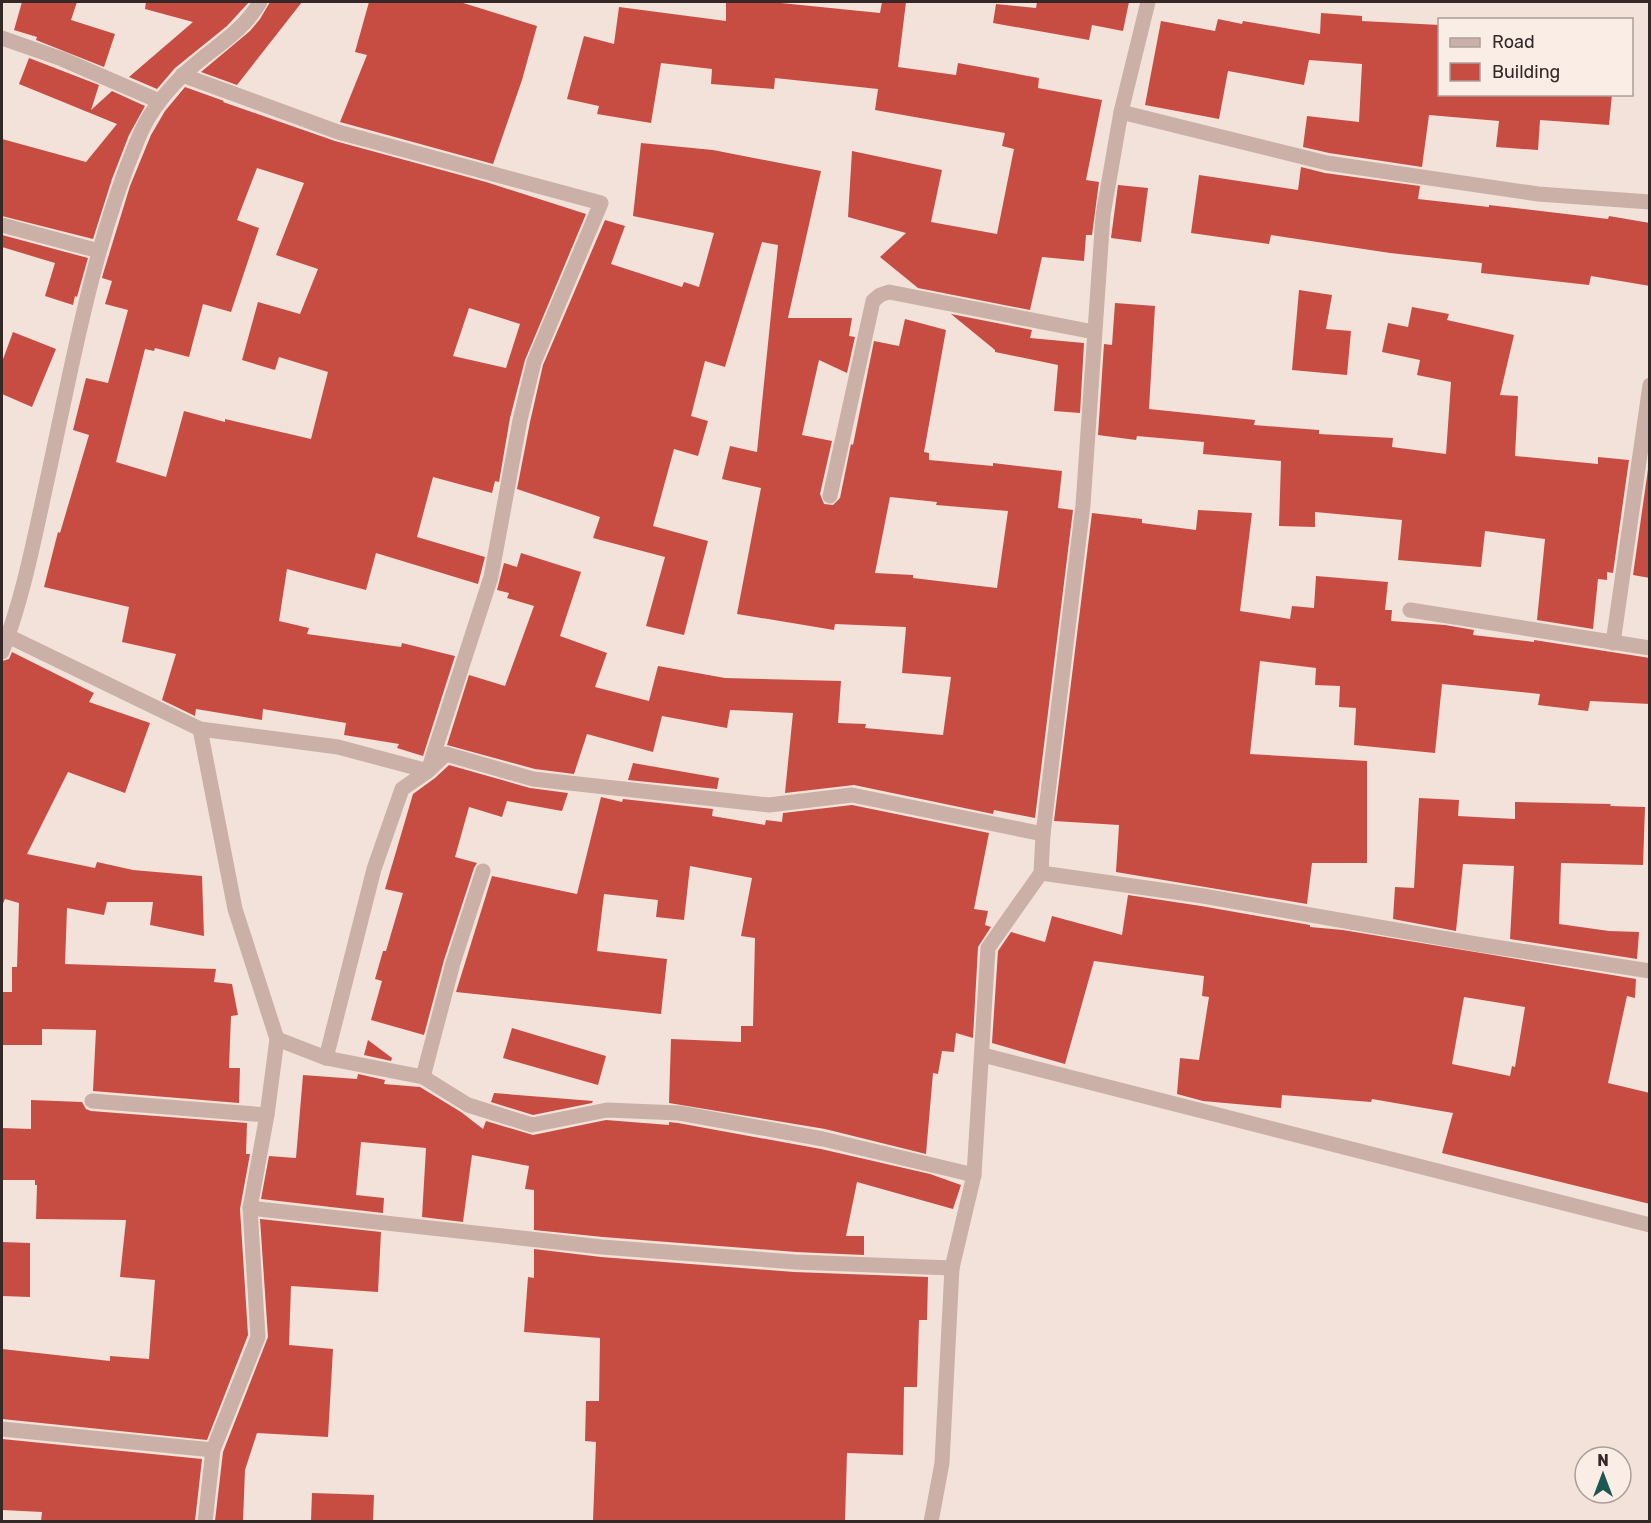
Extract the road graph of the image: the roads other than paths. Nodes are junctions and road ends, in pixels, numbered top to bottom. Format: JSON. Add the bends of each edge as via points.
{"nodes":[{"id":1,"x":260,"y":2,"type":"edge"},
{"id":2,"x":1148,"y":2,"type":"edge"},
{"id":3,"x":2,"y":38,"type":"edge"},
{"id":4,"x":182,"y":75,"type":"junction"},
{"id":5,"x":159,"y":101,"type":"junction"},
{"id":6,"x":1121,"y":112,"type":"junction"},
{"id":7,"x":1650,"y":202,"type":"edge"},
{"id":8,"x":2,"y":225,"type":"edge"},
{"id":9,"x":99,"y":251,"type":"junction"},
{"id":10,"x":1094,"y":332,"type":"junction"},
{"id":11,"x":1650,"y":386,"type":"edge"},
{"id":12,"x":830,"y":496,"type":"dead end"},
{"id":13,"x":1410,"y":610,"type":"dead end"},
{"id":14,"x":8,"y":636,"type":"junction"},
{"id":15,"x":1613,"y":643,"type":"junction"},
{"id":16,"x":1650,"y":648,"type":"edge"},
{"id":17,"x":2,"y":652,"type":"edge"},
{"id":18,"x":200,"y":729,"type":"junction"},
{"id":19,"x":428,"y":771,"type":"junction"},
{"id":20,"x":1043,"y":834,"type":"junction"},
{"id":21,"x":483,"y":871,"type":"dead end"},
{"id":22,"x":1041,"y":873,"type":"junction"},
{"id":23,"x":1650,"y":971,"type":"edge"},
{"id":24,"x":277,"y":1040,"type":"junction"},
{"id":25,"x":983,"y":1055,"type":"junction"},
{"id":26,"x":326,"y":1058,"type":"junction"},
{"id":27,"x":423,"y":1077,"type":"junction"},
{"id":28,"x":92,"y":1101,"type":"dead end"},
{"id":29,"x":267,"y":1115,"type":"junction"},
{"id":30,"x":974,"y":1175,"type":"junction"},
{"id":31,"x":250,"y":1208,"type":"junction"},
{"id":32,"x":1650,"y":1224,"type":"edge"},
{"id":33,"x":952,"y":1268,"type":"junction"},
{"id":34,"x":2,"y":1429,"type":"edge"},
{"id":35,"x":213,"y":1450,"type":"junction"},
{"id":36,"x":205,"y":1521,"type":"edge"},
{"id":37,"x":932,"y":1521,"type":"edge"}],
"edges":[{"from":1,"to":4,"type":"street","via":[[250,19]]},
{"from":2,"to":6,"type":"street"},
{"from":3,"to":5,"type":"street"},
{"from":4,"to":5,"type":"street"},
{"from":4,"to":19,"type":"street","via":[[338,132],[601,203],[534,362],[491,577]]},
{"from":5,"to":9,"type":"street","via":[[138,137]]},
{"from":6,"to":7,"type":"street","via":[[1327,163],[1538,194]]},
{"from":6,"to":10,"type":"street","via":[[1103,215]]},
{"from":8,"to":9,"type":"street"},
{"from":9,"to":14,"type":"street","via":[[35,537]]},
{"from":10,"to":12,"type":"street","via":[[889,292],[880,295],[873,301]]},
{"from":10,"to":20,"type":"street","via":[[1083,505]]},
{"from":11,"to":15,"type":"street"},
{"from":13,"to":15,"type":"street"},
{"from":14,"to":17,"type":"street"},
{"from":14,"to":18,"type":"street"},
{"from":15,"to":16,"type":"street"},
{"from":18,"to":19,"type":"street","via":[[338,747]]},
{"from":18,"to":24,"type":"street","via":[[235,909]]},
{"from":19,"to":20,"type":"street","via":[[446,754],[533,779],[770,805],[852,795]]},
{"from":19,"to":26,"type":"street","via":[[402,789],[374,869]]},
{"from":20,"to":22,"type":"street"},
{"from":21,"to":27,"type":"street","via":[[453,963]]},
{"from":22,"to":23,"type":"street","via":[[1203,896]]},
{"from":22,"to":25,"type":"street","via":[[988,948]]},
{"from":24,"to":26,"type":"street"},
{"from":24,"to":29,"type":"street"},
{"from":25,"to":30,"type":"street"},
{"from":25,"to":32,"type":"street"},
{"from":26,"to":27,"type":"street"},
{"from":27,"to":30,"type":"street","via":[[468,1105],[532,1125],[607,1110],[679,1113],[823,1139]]},
{"from":28,"to":29,"type":"street"},
{"from":29,"to":31,"type":"street"},
{"from":30,"to":33,"type":"street"},
{"from":31,"to":33,"type":"street","via":[[602,1247],[795,1262]]},
{"from":31,"to":35,"type":"street","via":[[258,1337]]},
{"from":33,"to":37,"type":"street","via":[[942,1463]]},
{"from":34,"to":35,"type":"street"},
{"from":35,"to":36,"type":"street"}]}
